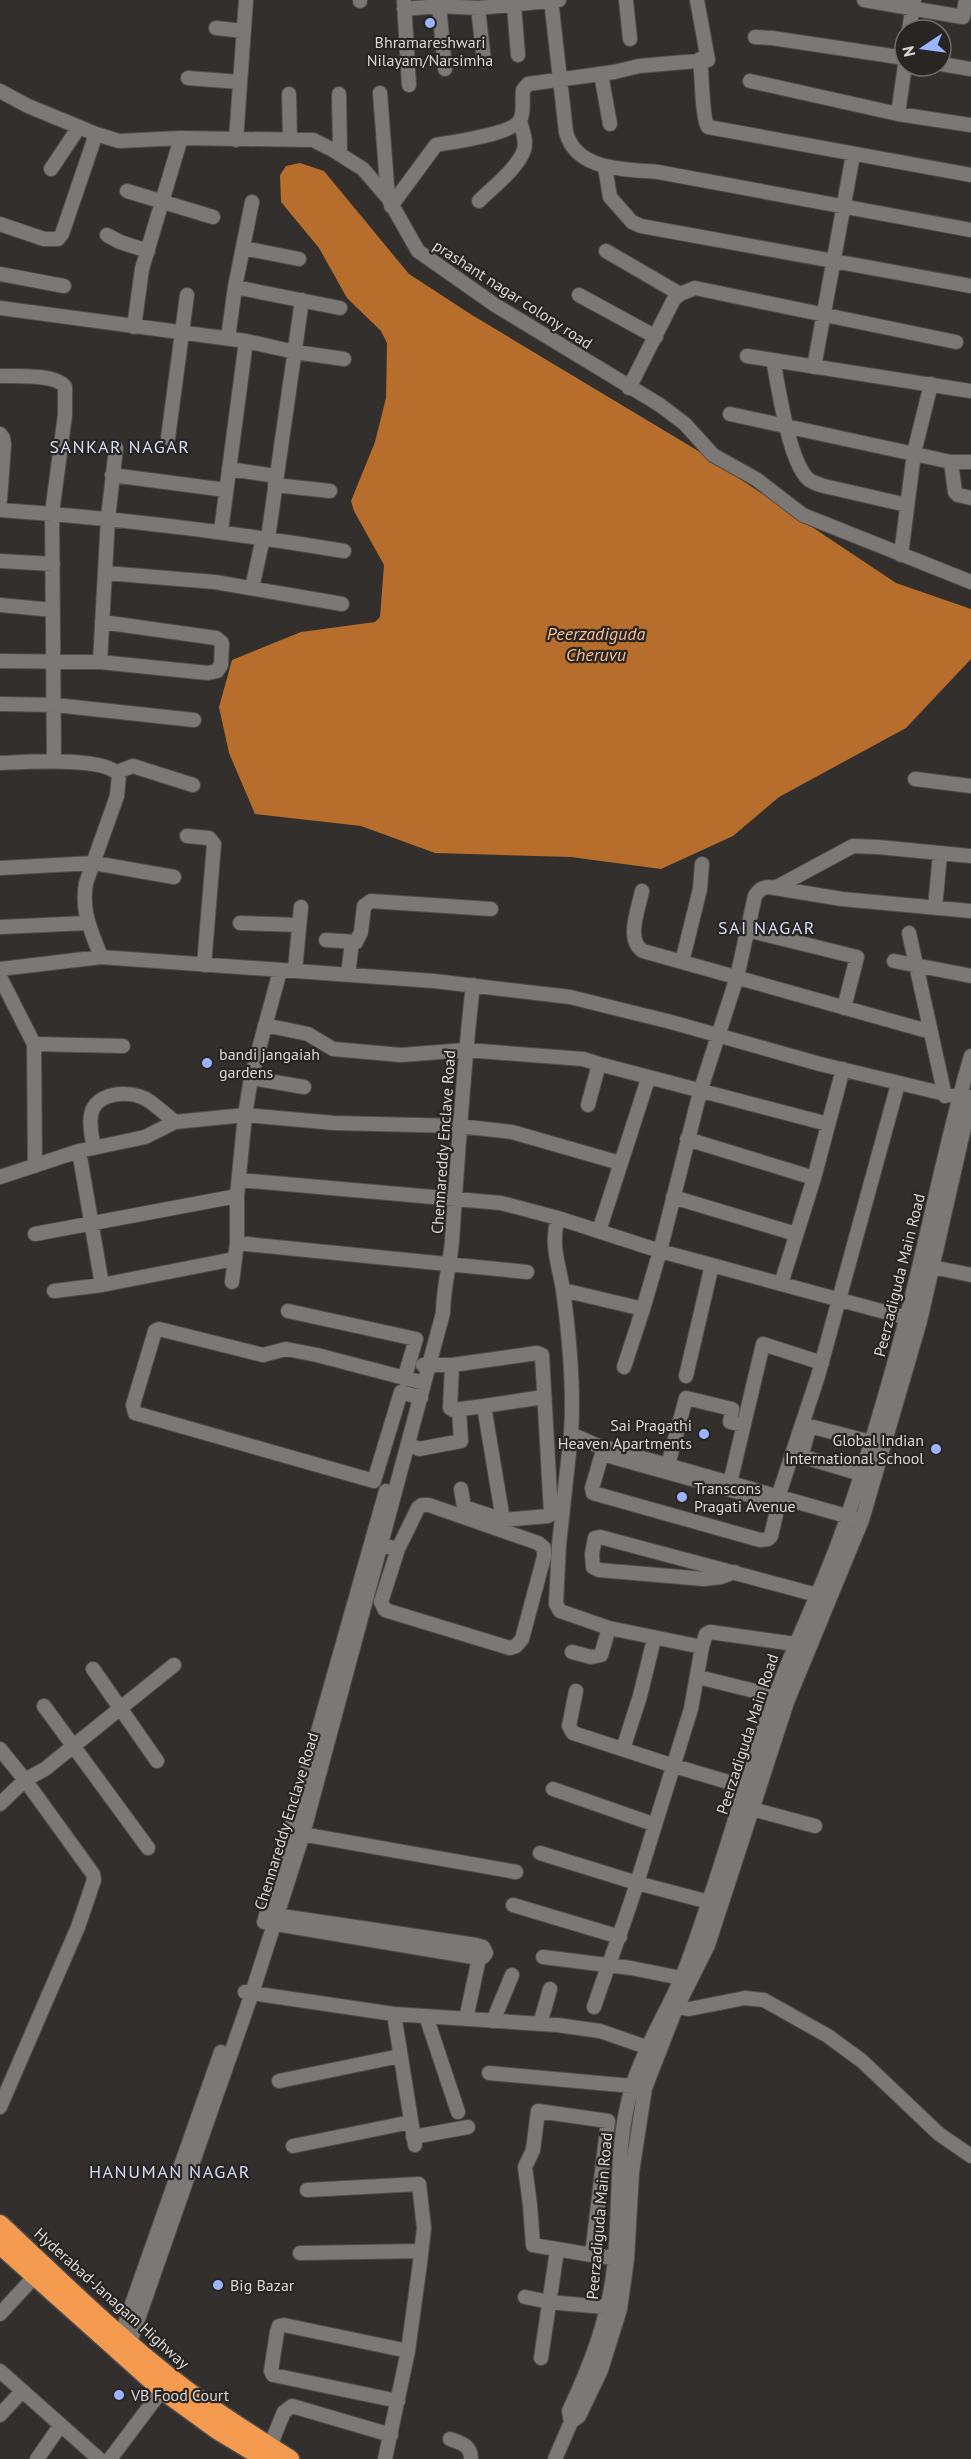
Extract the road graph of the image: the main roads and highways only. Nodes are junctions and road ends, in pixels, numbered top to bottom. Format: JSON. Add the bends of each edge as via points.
{"nodes":[{"id":1,"x":0,"y":2224,"type":"edge"},
{"id":2,"x":0,"y":2245,"type":"edge"},
{"id":3,"x":264,"y":2450,"type":"edge"},
{"id":4,"x":290,"y":2459,"type":"edge"}],
"edges":[{"from":1,"to":3,"type":"highway","name":"Hyderabad-Janagam Highway","via":[[125,2339]]},
{"from":2,"to":3,"type":"highway","name":"Hyderabad-Janagam Highway","via":[[162,2390],[218,2430]]},
{"from":3,"to":4,"type":"highway","name":"Hyderabad-Janagam Highway"}]}
